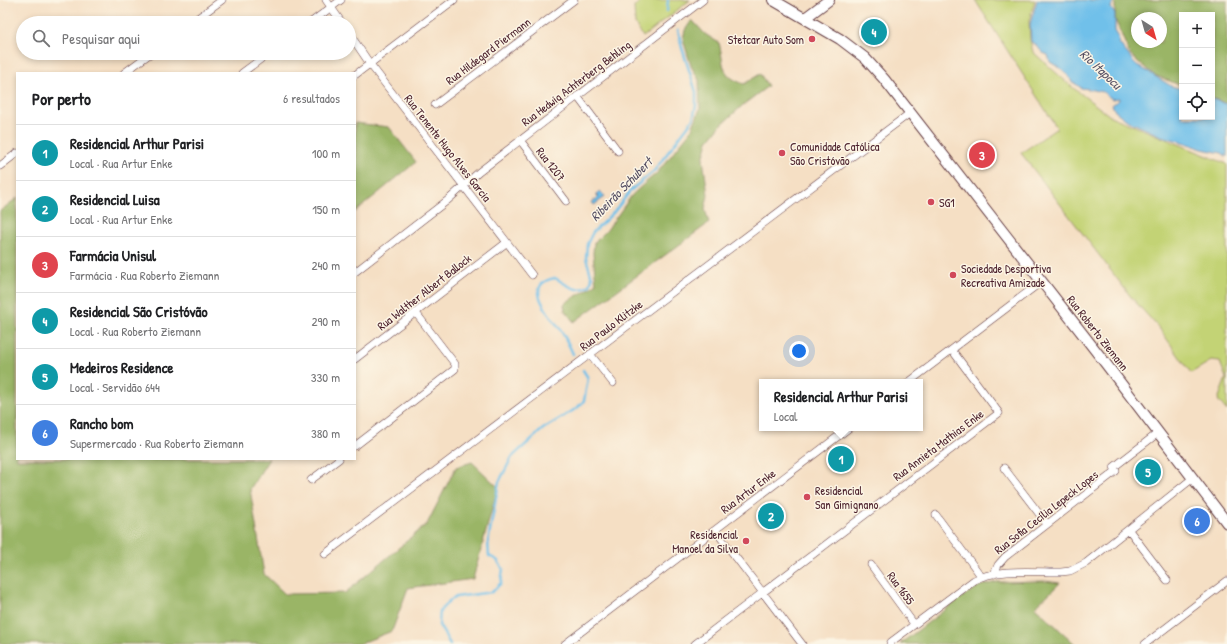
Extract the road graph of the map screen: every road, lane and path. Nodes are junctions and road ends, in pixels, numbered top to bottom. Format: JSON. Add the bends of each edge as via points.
{"nodes":[{"id":1,"x":222,"y":0,"type":"edge"},
{"id":2,"x":326,"y":0,"type":"edge"},
{"id":3,"x":341,"y":0,"type":"edge"},
{"id":4,"x":454,"y":0,"type":"edge"},
{"id":5,"x":574,"y":0,"type":"edge"},
{"id":6,"x":703,"y":0,"type":"edge"},
{"id":7,"x":774,"y":0,"type":"edge"},
{"id":8,"x":829,"y":0,"type":"edge"},
{"id":9,"x":332,"y":7,"type":"junction"},
{"id":10,"x":200,"y":16,"type":"edge"},
{"id":11,"x":320,"y":16,"type":"edge"},
{"id":12,"x":338,"y":16,"type":"edge"},
{"id":13,"x":805,"y":18,"type":"junction"},
{"id":14,"x":356,"y":43,"type":"edge"},
{"id":15,"x":142,"y":60,"type":"edge"},
{"id":16,"x":260,"y":60,"type":"edge"},
{"id":17,"x":370,"y":64,"type":"junction"},
{"id":18,"x":125,"y":72,"type":"edge"},
{"id":19,"x":243,"y":72,"type":"edge"},
{"id":20,"x":356,"y":74,"type":"edge"},
{"id":21,"x":577,"y":96,"type":"junction"},
{"id":22,"x":435,"y":105,"type":"dead end"},
{"id":23,"x":910,"y":113,"type":"junction"},
{"id":24,"x":520,"y":140,"type":"junction"},
{"id":25,"x":618,"y":151,"type":"dead end"},
{"id":26,"x":16,"y":154,"type":"edge"},
{"id":27,"x":0,"y":166,"type":"edge"},
{"id":28,"x":464,"y":185,"type":"junction"},
{"id":29,"x":566,"y":201,"type":"dead end"},
{"id":30,"x":506,"y":243,"type":"junction"},
{"id":31,"x":356,"y":271,"type":"edge"},
{"id":32,"x":532,"y":275,"type":"dead end"},
{"id":33,"x":1041,"y":282,"type":"junction"},
{"id":34,"x":416,"y":313,"type":"junction"},
{"id":35,"x":952,"y":350,"type":"junction"},
{"id":36,"x":590,"y":354,"type":"junction"},
{"id":37,"x":356,"y":358,"type":"edge"},
{"id":38,"x":913,"y":379,"type":"edge"},
{"id":39,"x":613,"y":383,"type":"dead end"},
{"id":40,"x":845,"y":431,"type":"edge"},
{"id":41,"x":1158,"y":433,"type":"junction"},
{"id":42,"x":356,"y":445,"type":"edge"},
{"id":43,"x":338,"y":460,"type":"edge"},
{"id":44,"x":1004,"y":468,"type":"dead end"},
{"id":45,"x":1193,"y":478,"type":"junction"},
{"id":46,"x":312,"y":480,"type":"dead end"},
{"id":47,"x":936,"y":514,"type":"dead end"},
{"id":48,"x":1227,"y":523,"type":"edge"},
{"id":49,"x":1047,"y":524,"type":"junction"},
{"id":50,"x":715,"y":530,"type":"junction"},
{"id":51,"x":1129,"y":530,"type":"junction"},
{"id":52,"x":325,"y":554,"type":"dead end"},
{"id":53,"x":871,"y":565,"type":"dead end"},
{"id":54,"x":994,"y":574,"type":"junction"},
{"id":55,"x":981,"y":576,"type":"junction"},
{"id":56,"x":1167,"y":580,"type":"dead end"},
{"id":57,"x":1227,"y":581,"type":"edge"},
{"id":58,"x":763,"y":592,"type":"junction"},
{"id":59,"x":914,"y":624,"type":"junction"},
{"id":60,"x":890,"y":643,"type":"edge"},
{"id":61,"x":565,"y":644,"type":"edge"},
{"id":62,"x":695,"y":644,"type":"edge"},
{"id":63,"x":802,"y":644,"type":"edge"},
{"id":64,"x":1145,"y":644,"type":"edge"}],
"edges":[{"from":1,"to":10,"type":"street"},
{"from":2,"to":9,"type":"street"},
{"from":3,"to":9,"type":"street"},
{"from":4,"to":17,"type":"street"},
{"from":5,"to":22,"type":"street","name":"Rua Hildegard Piermann"},
{"from":6,"to":21,"type":"street","name":"Rua Hedwig Achterberg Behling"},
{"from":7,"to":13,"type":"main road","name":"Rua Roberto Ziemann"},
{"from":8,"to":13,"type":"main road"},
{"from":9,"to":11,"type":"street"},
{"from":9,"to":12,"type":"street"},
{"from":13,"to":23,"type":"main road","name":"Rua Roberto Ziemann","via":[[865,58],[893,89]]},
{"from":14,"to":17,"type":"street","name":"Rua Tenente Hugo Alves Garcia"},
{"from":15,"to":18,"type":"street"},
{"from":16,"to":19,"type":"street"},
{"from":17,"to":20,"type":"street"},
{"from":17,"to":28,"type":"street","name":"Rua Tenente Hugo Alves Garcia"},
{"from":21,"to":24,"type":"street","name":"Rua Hedwig Achterberg Behling"},
{"from":21,"to":25,"type":"street"},
{"from":23,"to":33,"type":"main road","name":"Rua Roberto Ziemann"},
{"from":23,"to":36,"type":"street","name":"Rua Paulo Klitzke"},
{"from":24,"to":28,"type":"street","name":"Rua Hedwig Achterberg Behling"},
{"from":24,"to":29,"type":"street","name":"Rua 1207"},
{"from":26,"to":27,"type":"street"},
{"from":28,"to":30,"type":"street","name":"Rua Tenente Hugo Alves Garcia"},
{"from":28,"to":31,"type":"street","name":"Rua Hedwig Achterberg Behling","via":[[420,223]]},
{"from":30,"to":32,"type":"street","name":"Rua Tenente Hugo Alves Garcia"},
{"from":30,"to":34,"type":"street","name":"Rua Walther Albert Ballock"},
{"from":33,"to":35,"type":"street"},
{"from":33,"to":41,"type":"main road","name":"Rua Roberto Ziemann"},
{"from":34,"to":37,"type":"street","name":"Rua Walther Albert Ballock"},
{"from":34,"to":42,"type":"street","via":[[455,364],[454,369]]},
{"from":35,"to":38,"type":"street"},
{"from":35,"to":58,"type":"street","name":"Rua Annieta Mathias Enke","via":[[999,413]]},
{"from":36,"to":39,"type":"street"},
{"from":36,"to":52,"type":"street","name":"Rua Paulo Klitzke"},
{"from":40,"to":50,"type":"street","name":"Rua Artur Enke"},
{"from":41,"to":45,"type":"main road","name":"Rua Roberto Ziemann"},
{"from":41,"to":49,"type":"street","name":"Rua Sofia Cecília Lepeck Lopes","via":[[1114,467],[1116,471]]},
{"from":43,"to":46,"type":"street"},
{"from":44,"to":49,"type":"street"},
{"from":45,"to":48,"type":"main road","name":"Rua Roberto Ziemann"},
{"from":45,"to":51,"type":"street"},
{"from":47,"to":55,"type":"street"},
{"from":49,"to":54,"type":"street","name":"Rua Sofia Cecília Lepeck Lopes","via":[[1005,557]]},
{"from":50,"to":58,"type":"street"},
{"from":50,"to":61,"type":"street","name":"Rua Artur Enke"},
{"from":51,"to":54,"type":"street","via":[[1086,563],[1070,571]]},
{"from":51,"to":56,"type":"street"},
{"from":53,"to":59,"type":"street","name":"Rua 1655"},
{"from":54,"to":55,"type":"street"},
{"from":55,"to":59,"type":"street"},
{"from":57,"to":64,"type":"street"},
{"from":58,"to":62,"type":"street","name":"Rua Annieta Mathias Enke"},
{"from":58,"to":63,"type":"street"},
{"from":59,"to":60,"type":"street"}]}
